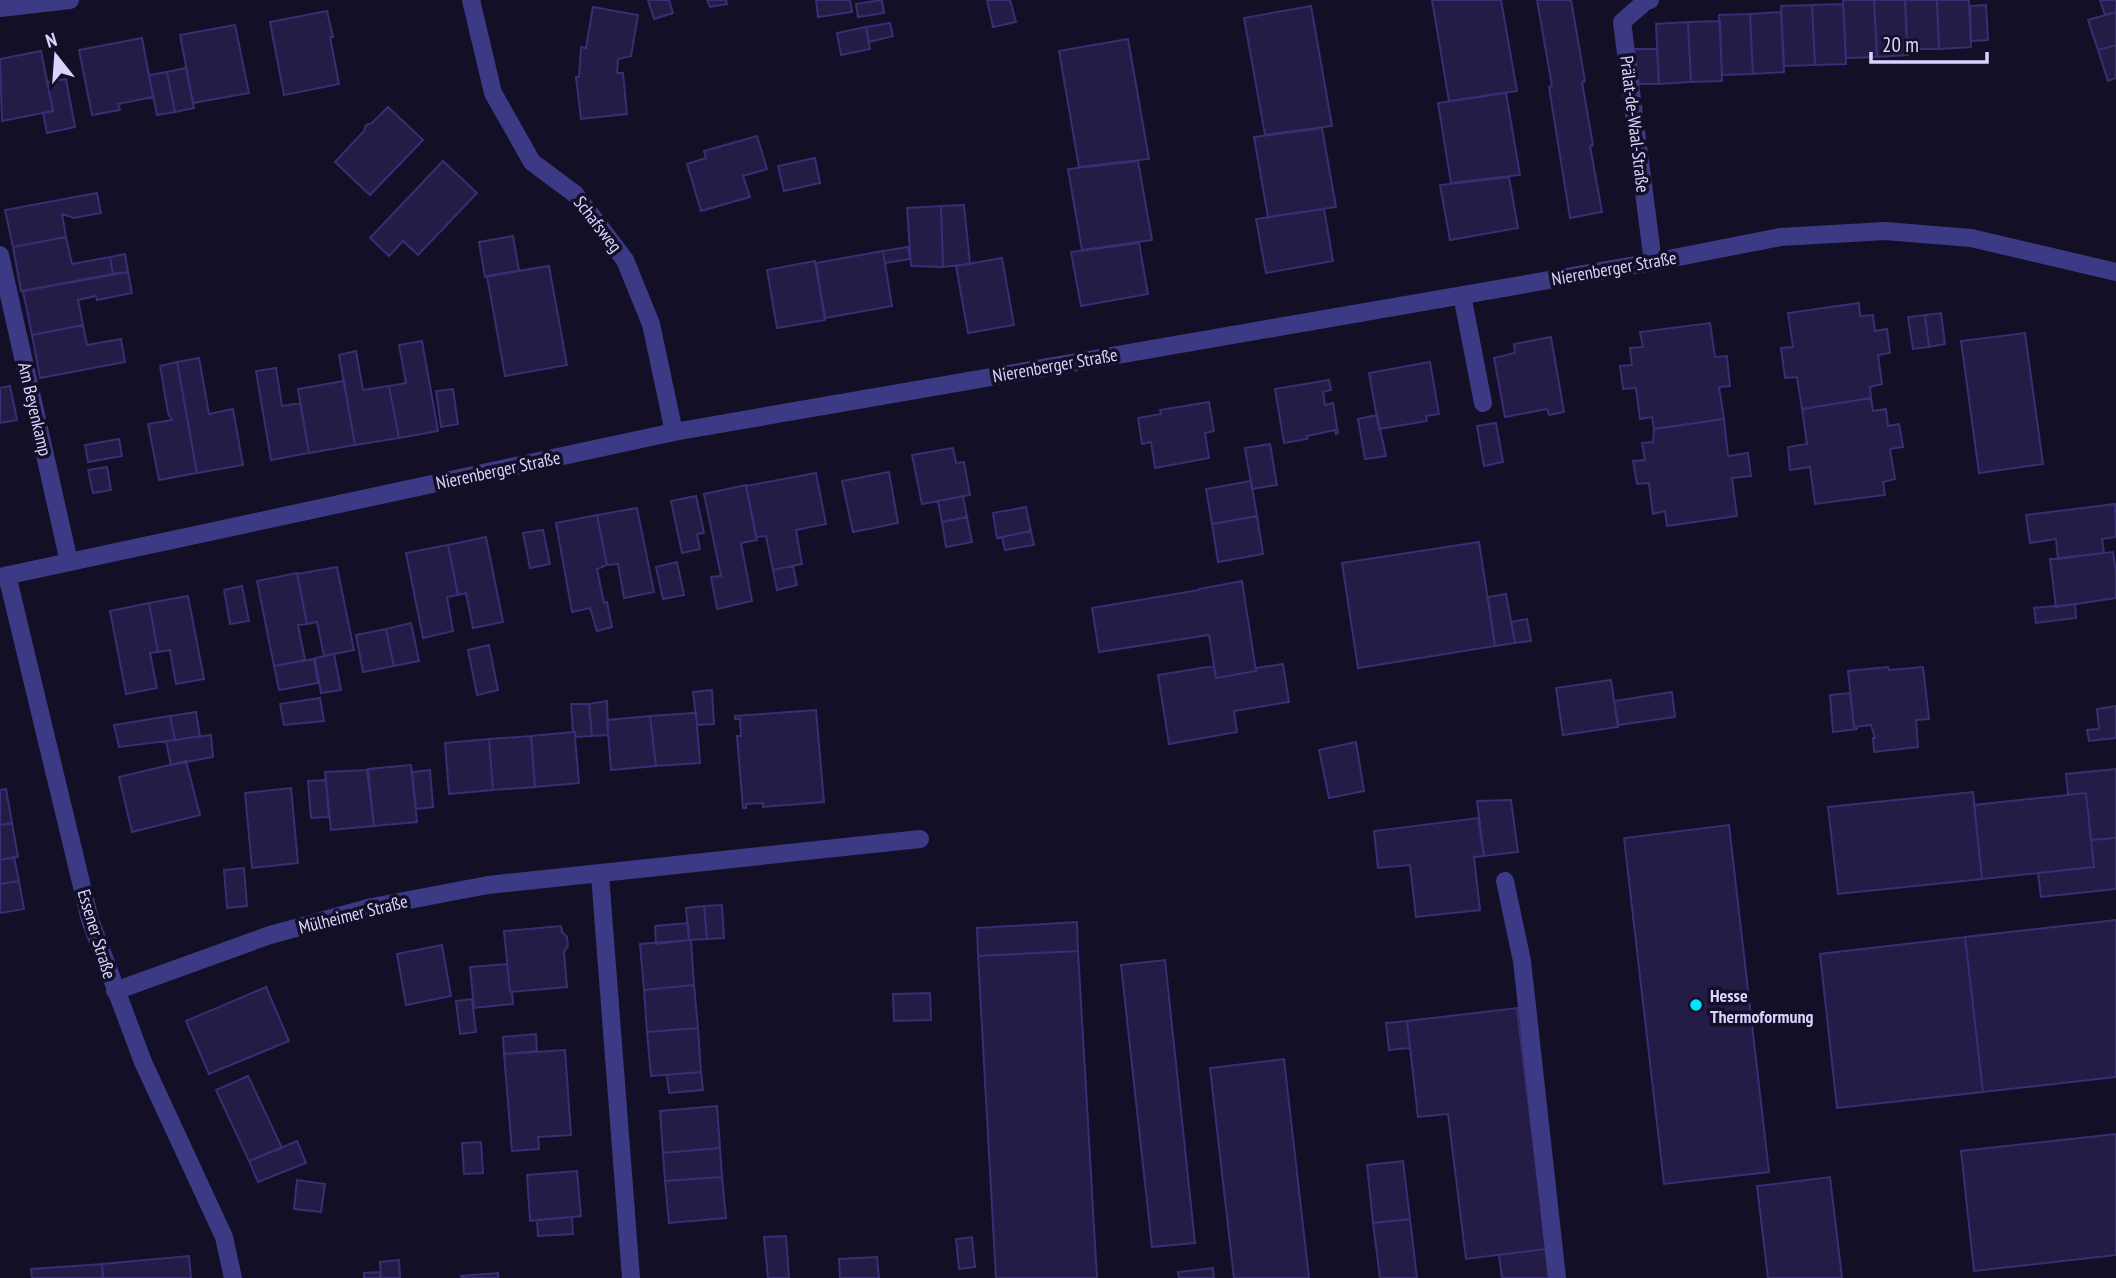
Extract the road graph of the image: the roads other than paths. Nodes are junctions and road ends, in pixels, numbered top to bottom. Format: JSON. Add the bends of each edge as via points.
{"nodes":[{"id":1,"x":70,"y":0,"type":"edge"},
{"id":2,"x":471,"y":0,"type":"edge"},
{"id":3,"x":1650,"y":0,"type":"edge"},
{"id":4,"x":0,"y":8,"type":"edge"},
{"id":5,"x":0,"y":255,"type":"edge"},
{"id":6,"x":1653,"y":262,"type":"junction"},
{"id":7,"x":2116,"y":272,"type":"edge"},
{"id":8,"x":1462,"y":295,"type":"junction"},
{"id":9,"x":1483,"y":403,"type":"dead end"},
{"id":10,"x":674,"y":432,"type":"junction"},
{"id":11,"x":69,"y":562,"type":"junction"},
{"id":12,"x":4,"y":576,"type":"edge"},
{"id":13,"x":920,"y":839,"type":"dead end"},
{"id":14,"x":600,"y":874,"type":"junction"},
{"id":15,"x":1505,"y":881,"type":"dead end"},
{"id":16,"x":115,"y":991,"type":"junction"},
{"id":17,"x":233,"y":1278,"type":"edge"},
{"id":18,"x":631,"y":1278,"type":"edge"},
{"id":19,"x":1558,"y":1278,"type":"edge"}],
"edges":[{"from":1,"to":4,"type":"street"},
{"from":2,"to":10,"type":"street","name":"Schafsweg","via":[[493,93],[532,162],[575,194],[625,260],[651,324]]},
{"from":3,"to":6,"type":"street","name":"Prälat-de-Waal-Straße","via":[[1622,22]]},
{"from":5,"to":11,"type":"street","name":"Am Beyenkamp"},
{"from":6,"to":7,"type":"street","name":"Nierenberger Straße","via":[[1780,237],[1885,231],[1971,238]]},
{"from":6,"to":8,"type":"street","name":"Nierenberger Straße"},
{"from":8,"to":9,"type":"street"},
{"from":8,"to":10,"type":"street","name":"Nierenberger Straße"},
{"from":10,"to":11,"type":"street","name":"Nierenberger Straße"},
{"from":11,"to":12,"type":"street","name":"Nierenberger Straße"},
{"from":12,"to":16,"type":"street","name":"Essener Straße","via":[[90,920]]},
{"from":13,"to":14,"type":"street","name":"Mülheimer Straße"},
{"from":14,"to":16,"type":"street","name":"Mülheimer Straße","via":[[488,886],[372,907],[270,935]]},
{"from":14,"to":18,"type":"street"},
{"from":15,"to":19,"type":"street","via":[[1522,961]]},
{"from":16,"to":17,"type":"street","name":"Essener Straße","via":[[224,1237]]}]}
